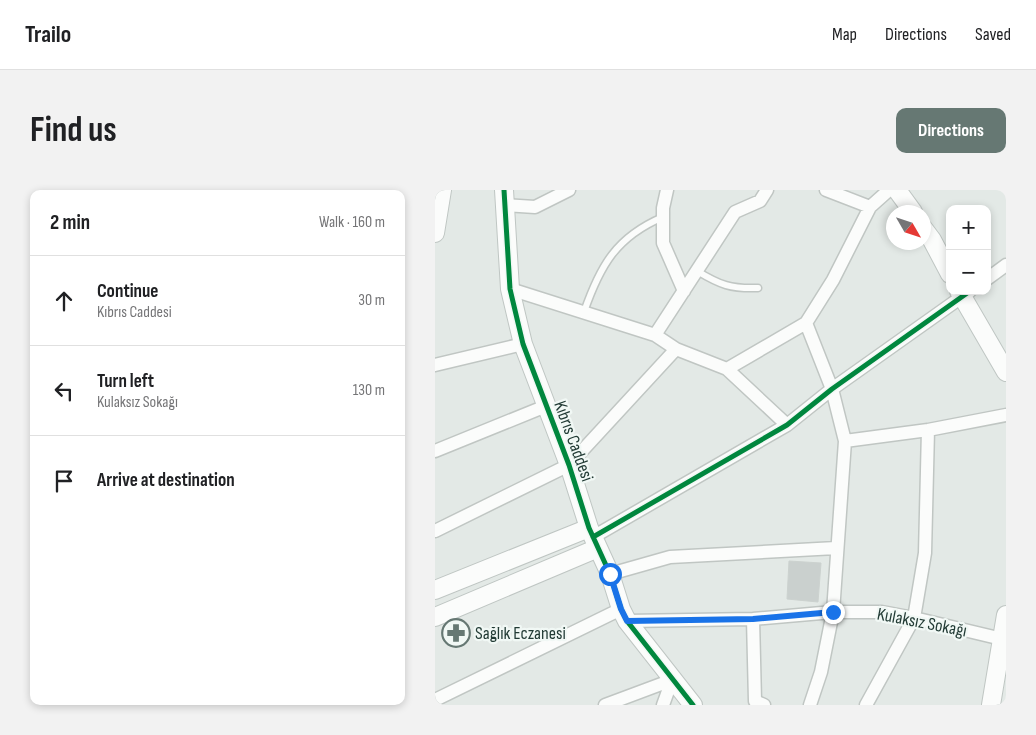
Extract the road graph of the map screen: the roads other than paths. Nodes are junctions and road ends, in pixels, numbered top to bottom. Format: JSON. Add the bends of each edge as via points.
{"nodes":[{"id":1,"x":442,"y":190,"type":"edge"},
{"id":2,"x":569,"y":190,"type":"edge"},
{"id":3,"x":667,"y":190,"type":"edge"},
{"id":4,"x":767,"y":190,"type":"edge"},
{"id":5,"x":826,"y":190,"type":"edge"},
{"id":6,"x":889,"y":190,"type":"edge"},
{"id":7,"x":897,"y":190,"type":"edge"},
{"id":8,"x":505,"y":197,"type":"edge"},
{"id":9,"x":908,"y":205,"type":"edge"},
{"id":10,"x":870,"y":207,"type":"junction"},
{"id":11,"x":663,"y":217,"type":"junction"},
{"id":12,"x":435,"y":233,"type":"edge"},
{"id":13,"x":931,"y":239,"type":"edge"},
{"id":14,"x":1006,"y":265,"type":"edge"},
{"id":15,"x":946,"y":266,"type":"edge"},
{"id":16,"x":697,"y":271,"type":"junction"},
{"id":17,"x":991,"y":276,"type":"edge"},
{"id":18,"x":758,"y":288,"type":"dead end"},
{"id":19,"x":510,"y":289,"type":"junction"},
{"id":20,"x":684,"y":291,"type":"junction"},
{"id":21,"x":961,"y":295,"type":"edge"},
{"id":22,"x":965,"y":295,"type":"edge"},
{"id":23,"x":584,"y":312,"type":"junction"},
{"id":24,"x":806,"y":323,"type":"junction"},
{"id":25,"x":655,"y":335,"type":"junction"},
{"id":26,"x":523,"y":344,"type":"junction"},
{"id":27,"x":676,"y":349,"type":"junction"},
{"id":28,"x":435,"y":365,"type":"edge"},
{"id":29,"x":727,"y":369,"type":"junction"},
{"id":30,"x":1006,"y":372,"type":"edge"},
{"id":31,"x":832,"y":389,"type":"junction"},
{"id":32,"x":546,"y":406,"type":"junction"},
{"id":33,"x":1006,"y":416,"type":"edge"},
{"id":34,"x":787,"y":425,"type":"junction"},
{"id":35,"x":928,"y":430,"type":"junction"},
{"id":36,"x":845,"y":441,"type":"junction"},
{"id":37,"x":435,"y":451,"type":"edge"},
{"id":38,"x":569,"y":465,"type":"junction"},
{"id":39,"x":435,"y":531,"type":"edge"},
{"id":40,"x":594,"y":538,"type":"junction"},
{"id":41,"x":836,"y":548,"type":"junction"},
{"id":42,"x":610,"y":574,"type":"junction"},
{"id":43,"x":435,"y":590,"type":"edge"},
{"id":44,"x":833,"y":612,"type":"junction"},
{"id":45,"x":1006,"y":614,"type":"edge"},
{"id":46,"x":624,"y":615,"type":"junction"},
{"id":47,"x":435,"y":617,"type":"edge"},
{"id":48,"x":914,"y":618,"type":"junction"},
{"id":49,"x":753,"y":619,"type":"junction"},
{"id":50,"x":1004,"y":640,"type":"edge"},
{"id":51,"x":672,"y":680,"type":"junction"},
{"id":52,"x":435,"y":700,"type":"edge"},
{"id":53,"x":869,"y":704,"type":"edge"},
{"id":54,"x":605,"y":705,"type":"edge"},
{"id":55,"x":663,"y":705,"type":"edge"},
{"id":56,"x":693,"y":705,"type":"edge"},
{"id":57,"x":764,"y":705,"type":"edge"},
{"id":58,"x":810,"y":705,"type":"edge"},
{"id":59,"x":991,"y":705,"type":"edge"}],
"edges":[{"from":1,"to":12,"type":"street"},
{"from":2,"to":8,"type":"street","via":[[535,207]]},
{"from":3,"to":11,"type":"street"},
{"from":4,"to":16,"type":"street","via":[[761,201],[735,212]]},
{"from":5,"to":10,"type":"street"},
{"from":6,"to":10,"type":"street"},
{"from":7,"to":9,"type":"street"},
{"from":8,"to":19,"type":"street","name":"Kıbrıs Caddesi"},
{"from":10,"to":24,"type":"street","via":[[833,280]]},
{"from":11,"to":20,"type":"street","via":[[663,243]]},
{"from":11,"to":23,"type":"lane","via":[[635,232],[610,257],[598,275]]},
{"from":13,"to":15,"type":"street"},
{"from":14,"to":17,"type":"street"},
{"from":16,"to":18,"type":"lane","via":[[715,282],[738,289]]},
{"from":16,"to":20,"type":"street"},
{"from":19,"to":23,"type":"street"},
{"from":19,"to":26,"type":"street","name":"Kıbrıs Caddesi"},
{"from":20,"to":25,"type":"street"},
{"from":21,"to":31,"type":"street"},
{"from":22,"to":30,"type":"street"},
{"from":23,"to":25,"type":"street"},
{"from":24,"to":29,"type":"street"},
{"from":24,"to":31,"type":"street"},
{"from":25,"to":27,"type":"street"},
{"from":26,"to":28,"type":"street"},
{"from":26,"to":32,"type":"street","name":"Kıbrıs Caddesi"},
{"from":27,"to":29,"type":"street"},
{"from":27,"to":38,"type":"street"},
{"from":29,"to":34,"type":"street"},
{"from":31,"to":34,"type":"street"},
{"from":31,"to":36,"type":"street"},
{"from":32,"to":37,"type":"street"},
{"from":32,"to":38,"type":"street","name":"Kıbrıs Caddesi"},
{"from":33,"to":35,"type":"street"},
{"from":34,"to":40,"type":"street"},
{"from":35,"to":36,"type":"street"},
{"from":35,"to":48,"type":"street","via":[[925,553]]},
{"from":36,"to":41,"type":"street"},
{"from":38,"to":39,"type":"street"},
{"from":38,"to":40,"type":"street","name":"Kıbrıs Caddesi"},
{"from":40,"to":42,"type":"street","name":"Kıbrıs Caddesi"},
{"from":40,"to":43,"type":"street"},
{"from":40,"to":47,"type":"street"},
{"from":41,"to":42,"type":"street","via":[[670,557]]},
{"from":41,"to":44,"type":"street"},
{"from":42,"to":46,"type":"street","name":"Kıbrıs Caddesi"},
{"from":44,"to":48,"type":"street","name":"Kulaksız Sokağı","via":[[882,612]]},
{"from":44,"to":49,"type":"street","name":"Kulaksız Sokağı"},
{"from":44,"to":58,"type":"street","via":[[821,672]]},
{"from":45,"to":50,"type":"street"},
{"from":46,"to":49,"type":"street","name":"Kulaksız Sokağı"},
{"from":46,"to":51,"type":"street","name":"Kıbrıs Caddesi"},
{"from":46,"to":52,"type":"street"},
{"from":48,"to":50,"type":"street","name":"Kulaksız Sokağı"},
{"from":48,"to":53,"type":"street"},
{"from":49,"to":57,"type":"street","via":[[755,701]]},
{"from":50,"to":59,"type":"street"},
{"from":51,"to":54,"type":"street"},
{"from":51,"to":55,"type":"street"},
{"from":51,"to":56,"type":"street","name":"Kıbrıs Caddesi"}]}
